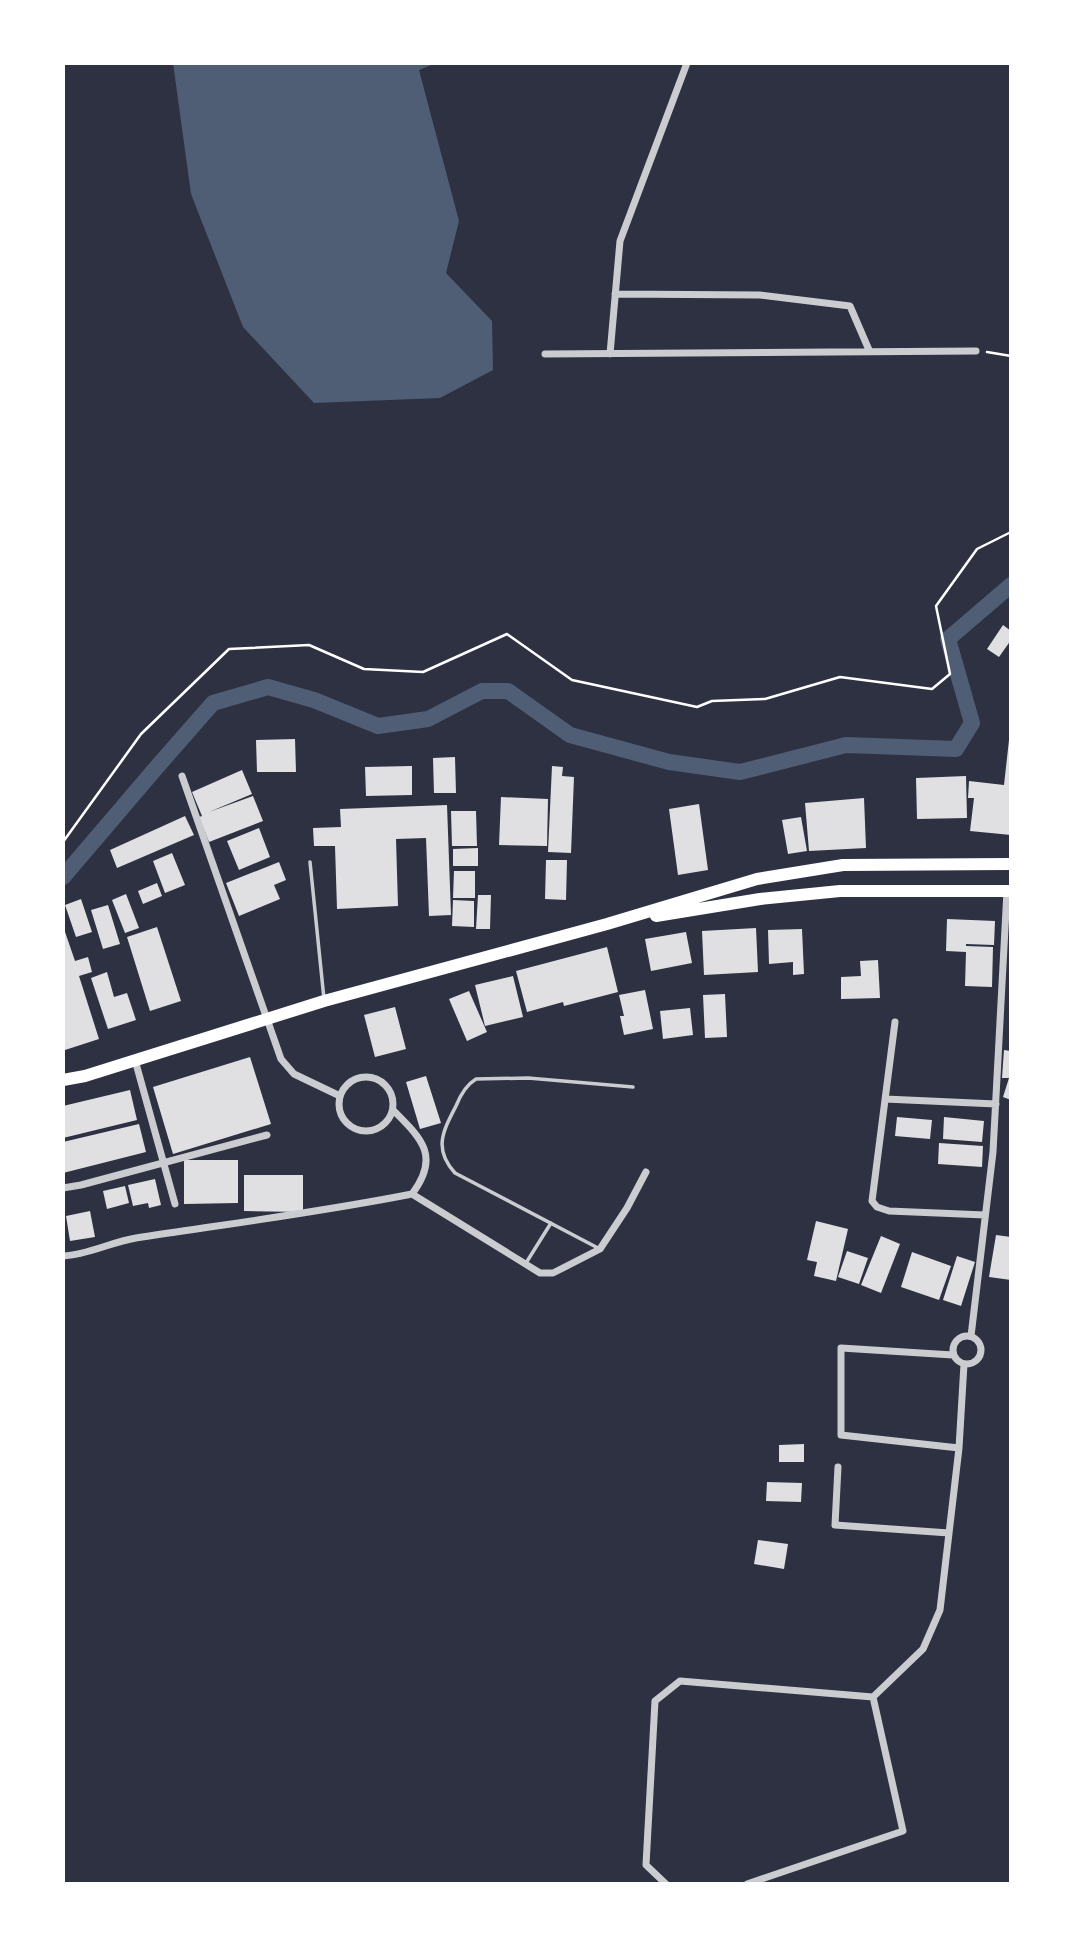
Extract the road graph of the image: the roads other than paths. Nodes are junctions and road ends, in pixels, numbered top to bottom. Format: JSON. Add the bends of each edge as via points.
{"nodes":[{"id":1,"x":687,"y":63,"type":"edge"},
{"id":2,"x":615,"y":294,"type":"junction"},
{"id":3,"x":869,"y":350,"type":"junction"},
{"id":4,"x":976,"y":351,"type":"road end"},
{"id":5,"x":545,"y":354,"type":"dead end"},
{"id":6,"x":610,"y":354,"type":"junction"},
{"id":7,"x":183,"y":776,"type":"dead end"},
{"id":8,"x":310,"y":862,"type":"dead end"},
{"id":9,"x":1011,"y":864,"type":"edge"},
{"id":10,"x":757,"y":879,"type":"junction"},
{"id":11,"x":1009,"y":890,"type":"edge"},
{"id":12,"x":760,"y":899,"type":"junction"},
{"id":13,"x":607,"y":924,"type":"junction"},
{"id":14,"x":324,"y":1001,"type":"junction"},
{"id":15,"x":266,"y":1019,"type":"junction"},
{"id":16,"x":895,"y":1022,"type":"dead end"},
{"id":17,"x":135,"y":1060,"type":"junction"},
{"id":18,"x":63,"y":1080,"type":"edge"},
{"id":19,"x":633,"y":1087,"type":"dead end"},
{"id":20,"x":340,"y":1096,"type":"junction"},
{"id":21,"x":885,"y":1099,"type":"junction"},
{"id":22,"x":996,"y":1104,"type":"junction"},
{"id":23,"x":393,"y":1110,"type":"junction"},
{"id":24,"x":267,"y":1135,"type":"dead end"},
{"id":25,"x":163,"y":1162,"type":"junction"},
{"id":26,"x":646,"y":1172,"type":"dead end"},
{"id":27,"x":63,"y":1188,"type":"edge"},
{"id":28,"x":412,"y":1194,"type":"junction"},
{"id":29,"x":176,"y":1204,"type":"dead end"},
{"id":30,"x":985,"y":1215,"type":"junction"},
{"id":31,"x":551,"y":1223,"type":"junction"},
{"id":32,"x":600,"y":1249,"type":"junction"},
{"id":33,"x":63,"y":1256,"type":"edge"},
{"id":34,"x":525,"y":1264,"type":"junction"},
{"id":35,"x":971,"y":1336,"type":"junction"},
{"id":36,"x":953,"y":1355,"type":"junction"},
{"id":37,"x":964,"y":1364,"type":"junction"},
{"id":38,"x":959,"y":1448,"type":"junction"},
{"id":39,"x":838,"y":1467,"type":"dead end"},
{"id":40,"x":949,"y":1533,"type":"junction"},
{"id":41,"x":873,"y":1697,"type":"junction"},
{"id":42,"x":666,"y":1884,"type":"edge"},
{"id":43,"x":747,"y":1884,"type":"edge"}],
"edges":[{"from":1,"to":2,"type":"street","via":[[620,241]]},
{"from":2,"to":3,"type":"street","via":[[760,295],[850,306]]},
{"from":2,"to":6,"type":"street"},
{"from":3,"to":4,"type":"street"},
{"from":3,"to":6,"type":"street"},
{"from":5,"to":6,"type":"street"},
{"from":7,"to":15,"type":"street"},
{"from":8,"to":14,"type":"lane"},
{"from":9,"to":10,"type":"main road","via":[[843,865]]},
{"from":10,"to":12,"type":"main road"},
{"from":10,"to":13,"type":"main road"},
{"from":11,"to":12,"type":"main road","via":[[840,891]]},
{"from":11,"to":22,"type":"street"},
{"from":12,"to":13,"type":"main road"},
{"from":13,"to":14,"type":"main road"},
{"from":14,"to":15,"type":"main road"},
{"from":15,"to":17,"type":"main road"},
{"from":15,"to":20,"type":"street","via":[[281,1059],[294,1074]]},
{"from":16,"to":21,"type":"street"},
{"from":17,"to":18,"type":"main road"},
{"from":17,"to":25,"type":"street"},
{"from":19,"to":31,"type":"lane","via":[[528,1078],[480,1079],[470,1083],[460,1097],[442,1134],[446,1164]]},
{"from":20,"to":23,"type":"street","via":[[355,1079],[374,1077],[389,1088]]},
{"from":20,"to":23,"type":"street","via":[[344,1119],[357,1129],[381,1127]]},
{"from":21,"to":22,"type":"street"},
{"from":21,"to":30,"type":"street","via":[[872,1201],[877,1207]]},
{"from":22,"to":30,"type":"street"},
{"from":23,"to":28,"type":"street","via":[[414,1131],[427,1164]]},
{"from":24,"to":25,"type":"street"},
{"from":25,"to":27,"type":"street"},
{"from":25,"to":29,"type":"street"},
{"from":26,"to":32,"type":"street"},
{"from":28,"to":33,"type":"street","via":[[126,1240],[78,1256]]},
{"from":28,"to":34,"type":"street"},
{"from":30,"to":35,"type":"street"},
{"from":31,"to":32,"type":"lane"},
{"from":31,"to":34,"type":"lane"},
{"from":32,"to":34,"type":"street","via":[[553,1273],[540,1273]]},
{"from":35,"to":36,"type":"street","via":[[956,1341]]},
{"from":35,"to":37,"type":"street","via":[[979,1342],[980,1356],[974,1363]]},
{"from":36,"to":37,"type":"street"},
{"from":36,"to":38,"type":"street","via":[[841,1348],[841,1435]]},
{"from":37,"to":38,"type":"street"},
{"from":38,"to":40,"type":"street"},
{"from":39,"to":40,"type":"street","via":[[835,1525]]},
{"from":40,"to":41,"type":"street","via":[[940,1610],[923,1649]]},
{"from":41,"to":42,"type":"street","via":[[680,1681],[655,1701],[646,1865]]},
{"from":41,"to":43,"type":"street","via":[[903,1831]]}]}
